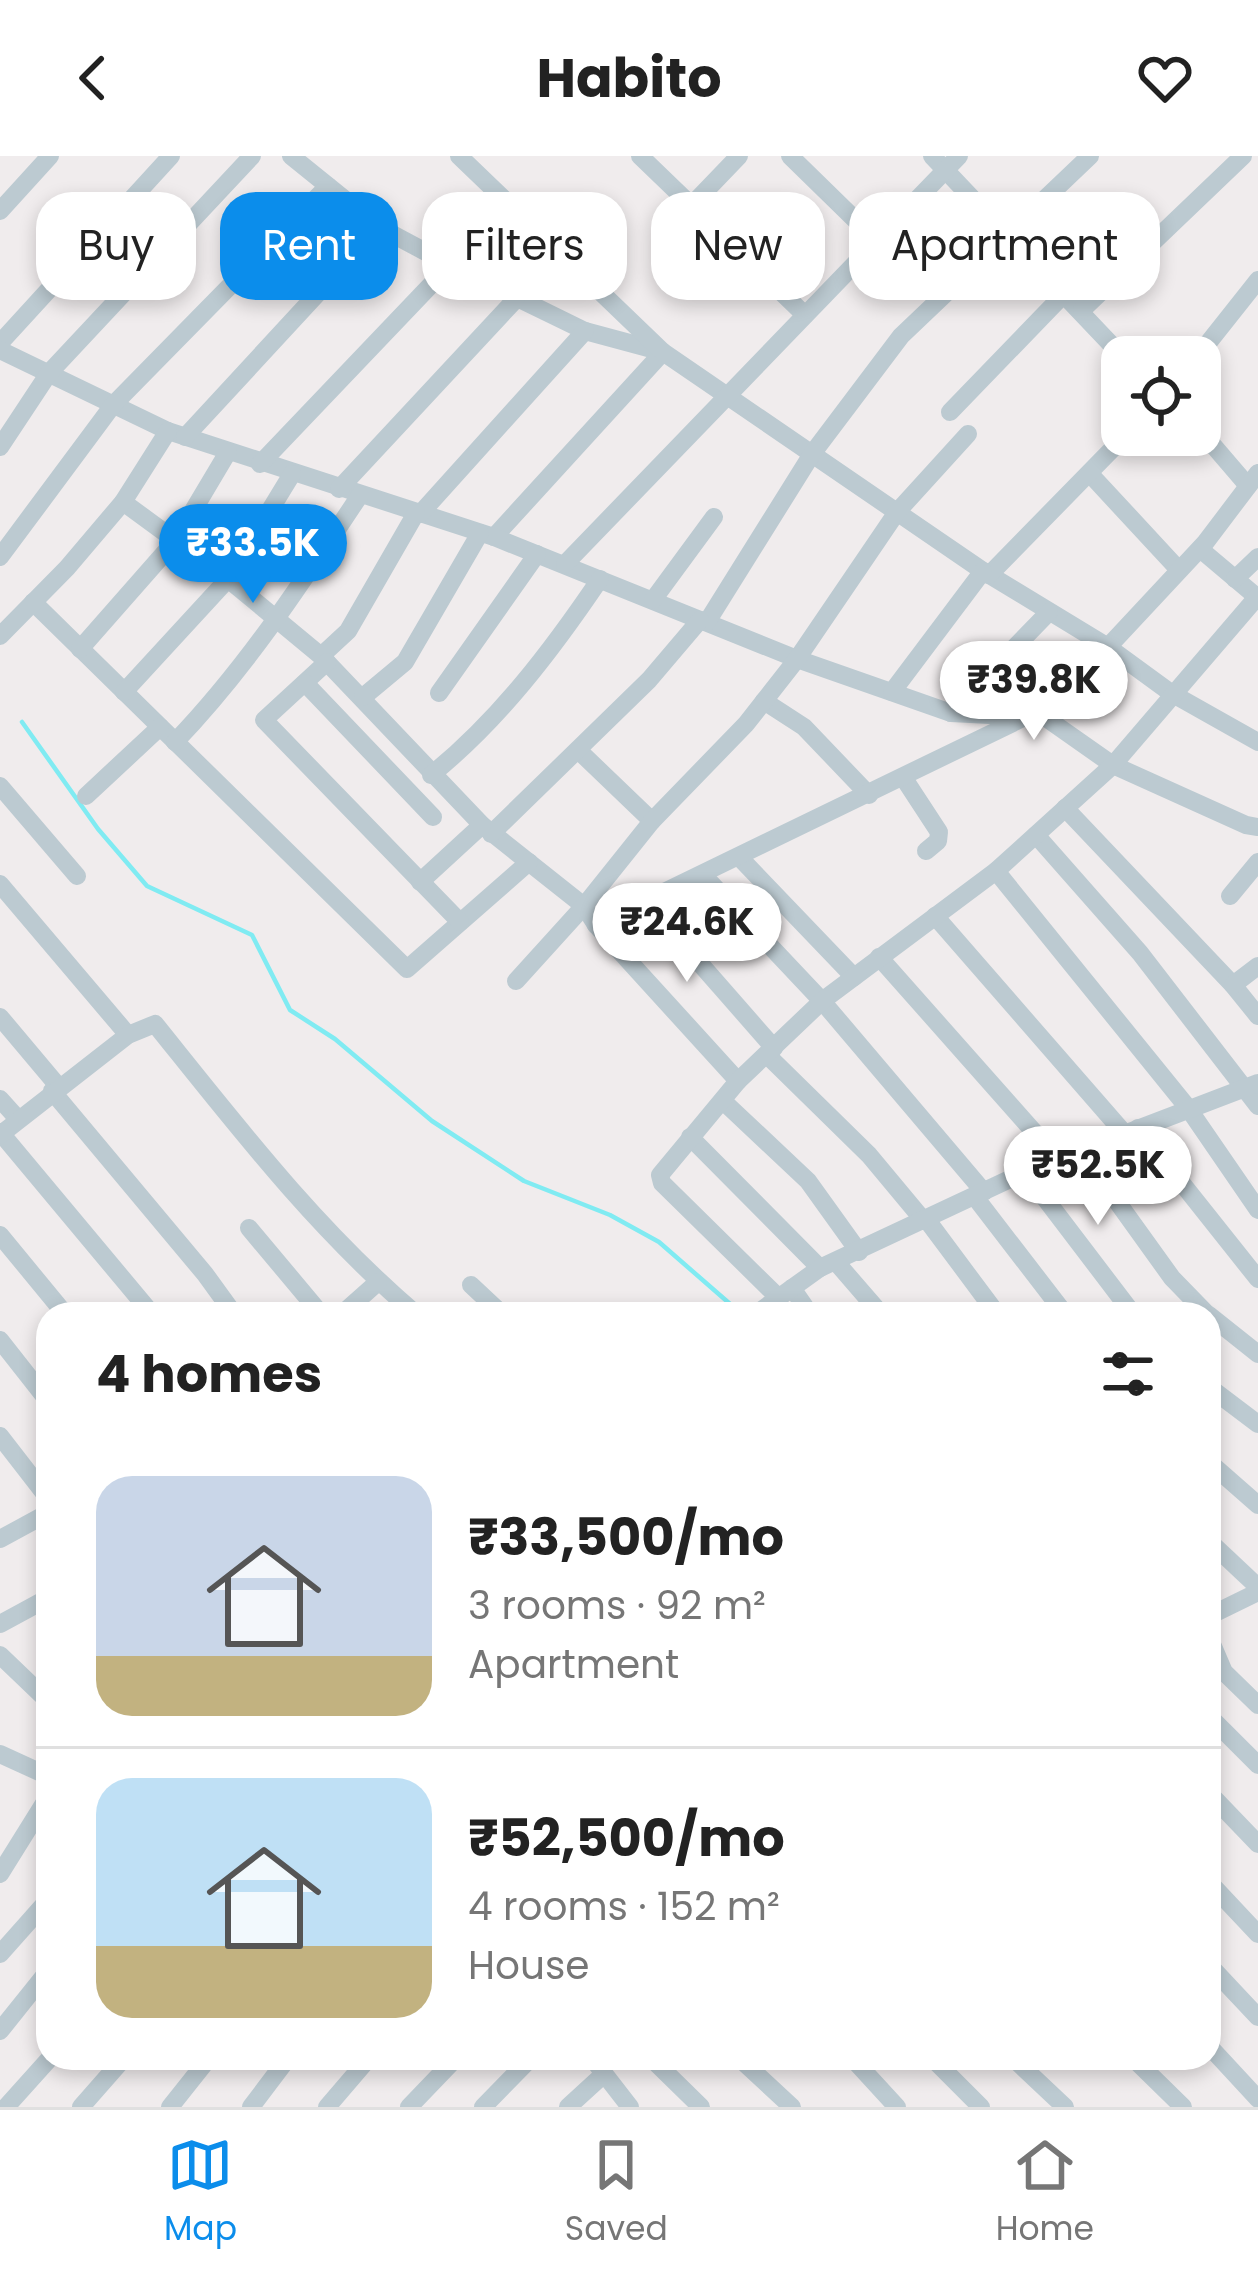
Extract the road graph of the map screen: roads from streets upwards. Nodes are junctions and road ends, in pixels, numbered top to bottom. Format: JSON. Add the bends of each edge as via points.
{"nodes":[{"id":1,"x":50,"y":156,"type":"edge"},
{"id":2,"x":171,"y":156,"type":"edge"},
{"id":3,"x":251,"y":156,"type":"edge"},
{"id":4,"x":291,"y":156,"type":"edge"},
{"id":5,"x":640,"y":156,"type":"edge"},
{"id":6,"x":740,"y":156,"type":"edge"},
{"id":7,"x":790,"y":156,"type":"edge"},
{"id":8,"x":1090,"y":156,"type":"edge"},
{"id":9,"x":1243,"y":156,"type":"edge"},
{"id":10,"x":463,"y":157,"type":"edge"},
{"id":11,"x":946,"y":161,"type":"edge"},
{"id":12,"x":328,"y":186,"type":"junction"},
{"id":13,"x":336,"y":192,"type":"edge"},
{"id":14,"x":497,"y":192,"type":"edge"},
{"id":15,"x":677,"y":192,"type":"edge"},
{"id":16,"x":705,"y":192,"type":"edge"},
{"id":17,"x":919,"y":192,"type":"edge"},
{"id":18,"x":971,"y":192,"type":"edge"},
{"id":19,"x":1052,"y":192,"type":"edge"},
{"id":20,"x":0,"y":211,"type":"edge"},
{"id":21,"x":849,"y":214,"type":"edge"},
{"id":22,"x":849,"y":270,"type":"edge"},
{"id":23,"x":1258,"y":280,"type":"edge"},
{"id":24,"x":422,"y":297,"type":"edge"},
{"id":25,"x":308,"y":300,"type":"edge"},
{"id":26,"x":516,"y":300,"type":"edge"},
{"id":27,"x":519,"y":300,"type":"edge"},
{"id":28,"x":609,"y":300,"type":"edge"},
{"id":29,"x":789,"y":300,"type":"edge"},
{"id":30,"x":938,"y":300,"type":"edge"},
{"id":31,"x":1058,"y":300,"type":"edge"},
{"id":32,"x":1072,"y":300,"type":"edge"},
{"id":33,"x":1082,"y":310,"type":"junction"},
{"id":34,"x":805,"y":315,"type":"junction"},
{"id":35,"x":585,"y":331,"type":"junction"},
{"id":36,"x":1105,"y":336,"type":"edge"},
{"id":37,"x":1214,"y":336,"type":"edge"},
{"id":38,"x":0,"y":346,"type":"edge"},
{"id":39,"x":663,"y":352,"type":"junction"},
{"id":40,"x":50,"y":373,"type":"junction"},
{"id":41,"x":727,"y":397,"type":"junction"},
{"id":42,"x":113,"y":405,"type":"junction"},
{"id":43,"x":950,"y":412,"type":"dead end"},
{"id":44,"x":177,"y":434,"type":"junction"},
{"id":45,"x":968,"y":434,"type":"dead end"},
{"id":46,"x":0,"y":447,"type":"edge"},
{"id":47,"x":1221,"y":450,"type":"edge"},
{"id":48,"x":228,"y":452,"type":"junction"},
{"id":49,"x":812,"y":454,"type":"junction"},
{"id":50,"x":1108,"y":456,"type":"edge"},
{"id":51,"x":260,"y":464,"type":"junction"},
{"id":52,"x":292,"y":474,"type":"junction"},
{"id":53,"x":1091,"y":475,"type":"junction"},
{"id":54,"x":1253,"y":480,"type":"edge"},
{"id":55,"x":339,"y":489,"type":"junction"},
{"id":56,"x":360,"y":495,"type":"junction"},
{"id":57,"x":123,"y":502,"type":"junction"},
{"id":58,"x":897,"y":512,"type":"junction"},
{"id":59,"x":418,"y":513,"type":"junction"},
{"id":60,"x":714,"y":517,"type":"dead end"},
{"id":61,"x":487,"y":536,"type":"junction"},
{"id":62,"x":175,"y":541,"type":"junction"},
{"id":63,"x":1200,"y":548,"type":"junction"},
{"id":64,"x":536,"y":554,"type":"junction"},
{"id":65,"x":0,"y":557,"type":"edge"},
{"id":66,"x":1258,"y":557,"type":"edge"},
{"id":67,"x":565,"y":565,"type":"junction"},
{"id":68,"x":1179,"y":571,"type":"junction"},
{"id":69,"x":986,"y":573,"type":"junction"},
{"id":70,"x":228,"y":579,"type":"junction"},
{"id":71,"x":600,"y":579,"type":"junction"},
{"id":72,"x":1235,"y":579,"type":"junction"},
{"id":73,"x":1257,"y":598,"type":"edge"},
{"id":74,"x":652,"y":600,"type":"junction"},
{"id":75,"x":33,"y":602,"type":"junction"},
{"id":76,"x":8,"y":612,"type":"edge"},
{"id":77,"x":1049,"y":612,"type":"junction"},
{"id":78,"x":278,"y":618,"type":"junction"},
{"id":79,"x":704,"y":621,"type":"junction"},
{"id":80,"x":0,"y":636,"type":"edge"},
{"id":81,"x":1108,"y":647,"type":"junction"},
{"id":82,"x":80,"y":650,"type":"junction"},
{"id":83,"x":324,"y":659,"type":"junction"},
{"id":84,"x":797,"y":659,"type":"junction"},
{"id":85,"x":305,"y":682,"type":"junction"},
{"id":86,"x":124,"y":692,"type":"junction"},
{"id":87,"x":892,"y":692,"type":"junction"},
{"id":88,"x":439,"y":693,"type":"dead end"},
{"id":89,"x":1171,"y":693,"type":"junction"},
{"id":90,"x":363,"y":697,"type":"junction"},
{"id":91,"x":764,"y":700,"type":"junction"},
{"id":92,"x":951,"y":713,"type":"junction"},
{"id":93,"x":1025,"y":717,"type":"junction"},
{"id":94,"x":160,"y":727,"type":"junction"},
{"id":95,"x":175,"y":742,"type":"junction"},
{"id":96,"x":1258,"y":742,"type":"edge"},
{"id":97,"x":578,"y":750,"type":"junction"},
{"id":98,"x":1113,"y":765,"type":"junction"},
{"id":99,"x":430,"y":775,"type":"junction"},
{"id":100,"x":903,"y":777,"type":"junction"},
{"id":101,"x":0,"y":786,"type":"edge"},
{"id":102,"x":868,"y":795,"type":"junction"},
{"id":103,"x":86,"y":796,"type":"dead end"},
{"id":104,"x":1065,"y":808,"type":"junction"},
{"id":105,"x":433,"y":817,"type":"dead end"},
{"id":106,"x":652,"y":821,"type":"junction"},
{"id":107,"x":1258,"y":826,"type":"edge"},
{"id":108,"x":486,"y":830,"type":"junction"},
{"id":109,"x":1036,"y":835,"type":"junction"},
{"id":110,"x":926,"y":851,"type":"dead end"},
{"id":111,"x":740,"y":858,"type":"junction"},
{"id":112,"x":529,"y":862,"type":"junction"},
{"id":113,"x":1258,"y":862,"type":"edge"},
{"id":114,"x":996,"y":871,"type":"junction"},
{"id":115,"x":77,"y":876,"type":"dead end"},
{"id":116,"x":704,"y":876,"type":"junction"},
{"id":117,"x":420,"y":881,"type":"junction"},
{"id":118,"x":0,"y":884,"type":"edge"},
{"id":119,"x":1230,"y":896,"type":"dead end"},
{"id":120,"x":647,"y":903,"type":"junction"},
{"id":121,"x":584,"y":906,"type":"junction"},
{"id":122,"x":935,"y":916,"type":"junction"},
{"id":123,"x":460,"y":922,"type":"junction"},
{"id":124,"x":596,"y":925,"type":"junction"},
{"id":125,"x":879,"y":957,"type":"junction"},
{"id":126,"x":1258,"y":966,"type":"edge"},
{"id":127,"x":854,"y":977,"type":"junction"},
{"id":128,"x":516,"y":981,"type":"dead end"},
{"id":129,"x":1233,"y":985,"type":"junction"},
{"id":130,"x":822,"y":1001,"type":"junction"},
{"id":131,"x":1258,"y":1016,"type":"edge"},
{"id":132,"x":0,"y":1017,"type":"edge"},
{"id":133,"x":128,"y":1035,"type":"junction"},
{"id":134,"x":770,"y":1051,"type":"junction"},
{"id":135,"x":738,"y":1081,"type":"junction"},
{"id":136,"x":1251,"y":1085,"type":"edge"},
{"id":137,"x":55,"y":1089,"type":"junction"},
{"id":138,"x":0,"y":1099,"type":"edge"},
{"id":139,"x":723,"y":1101,"type":"junction"},
{"id":140,"x":1258,"y":1106,"type":"edge"},
{"id":141,"x":1188,"y":1108,"type":"junction"},
{"id":142,"x":18,"y":1119,"type":"junction"},
{"id":143,"x":1131,"y":1130,"type":"junction"},
{"id":144,"x":0,"y":1133,"type":"edge"},
{"id":145,"x":690,"y":1137,"type":"junction"},
{"id":146,"x":1080,"y":1150,"type":"junction"},
{"id":147,"x":1058,"y":1160,"type":"junction"},
{"id":148,"x":1024,"y":1172,"type":"junction"},
{"id":149,"x":980,"y":1194,"type":"junction"},
{"id":150,"x":1258,"y":1210,"type":"edge"},
{"id":151,"x":925,"y":1221,"type":"junction"},
{"id":152,"x":249,"y":1228,"type":"dead end"},
{"id":153,"x":0,"y":1234,"type":"edge"},
{"id":154,"x":859,"y":1252,"type":"junction"},
{"id":155,"x":828,"y":1265,"type":"junction"},
{"id":156,"x":1258,"y":1279,"type":"edge"},
{"id":157,"x":378,"y":1282,"type":"junction"},
{"id":158,"x":470,"y":1285,"type":"dead end"},
{"id":159,"x":785,"y":1293,"type":"junction"},
{"id":160,"x":55,"y":1302,"type":"edge"},
{"id":161,"x":142,"y":1302,"type":"edge"},
{"id":162,"x":226,"y":1302,"type":"edge"},
{"id":163,"x":311,"y":1302,"type":"edge"},
{"id":164,"x":356,"y":1302,"type":"edge"},
{"id":165,"x":402,"y":1302,"type":"edge"},
{"id":166,"x":489,"y":1302,"type":"edge"},
{"id":167,"x":773,"y":1302,"type":"edge"},
{"id":168,"x":796,"y":1302,"type":"edge"},
{"id":169,"x":868,"y":1302,"type":"edge"},
{"id":170,"x":988,"y":1302,"type":"edge"},
{"id":171,"x":1056,"y":1302,"type":"edge"},
{"id":172,"x":1124,"y":1302,"type":"edge"},
{"id":173,"x":1195,"y":1302,"type":"edge"},
{"id":174,"x":1221,"y":1325,"type":"edge"},
{"id":175,"x":0,"y":1340,"type":"edge"},
{"id":176,"x":1258,"y":1354,"type":"edge"},
{"id":177,"x":36,"y":1386,"type":"edge"},
{"id":178,"x":1221,"y":1396,"type":"edge"},
{"id":179,"x":1258,"y":1424,"type":"edge"},
{"id":180,"x":0,"y":1436,"type":"edge"},
{"id":181,"x":8,"y":1459,"type":"edge"},
{"id":182,"x":1221,"y":1473,"type":"edge"},
{"id":183,"x":36,"y":1486,"type":"edge"},
{"id":184,"x":1258,"y":1505,"type":"edge"},
{"id":185,"x":36,"y":1520,"type":"edge"},
{"id":186,"x":0,"y":1539,"type":"edge"},
{"id":187,"x":1221,"y":1553,"type":"edge"},
{"id":188,"x":1258,"y":1590,"type":"edge"},
{"id":189,"x":36,"y":1604,"type":"edge"},
{"id":190,"x":1221,"y":1608,"type":"edge"},
{"id":191,"x":0,"y":1624,"type":"edge"},
{"id":192,"x":0,"y":1654,"type":"edge"},
{"id":193,"x":1221,"y":1665,"type":"edge"},
{"id":194,"x":36,"y":1689,"type":"edge"},
{"id":195,"x":1258,"y":1705,"type":"edge"},
{"id":196,"x":1221,"y":1728,"type":"edge"},
{"id":197,"x":1,"y":1757,"type":"edge"},
{"id":198,"x":1258,"y":1766,"type":"edge"},
{"id":199,"x":36,"y":1771,"type":"edge"},
{"id":200,"x":1221,"y":1805,"type":"edge"},
{"id":201,"x":36,"y":1816,"type":"edge"},
{"id":202,"x":1258,"y":1844,"type":"edge"},
{"id":203,"x":0,"y":1874,"type":"edge"},
{"id":204,"x":1221,"y":1895,"type":"edge"},
{"id":205,"x":36,"y":1914,"type":"edge"},
{"id":206,"x":1258,"y":1934,"type":"edge"},
{"id":207,"x":0,"y":1954,"type":"edge"},
{"id":208,"x":1221,"y":1978,"type":"edge"},
{"id":209,"x":36,"y":1986,"type":"edge"},
{"id":210,"x":1258,"y":2017,"type":"edge"},
{"id":211,"x":0,"y":2031,"type":"edge"},
{"id":212,"x":1221,"y":2059,"type":"edge"},
{"id":213,"x":39,"y":2070,"type":"edge"},
{"id":214,"x":113,"y":2070,"type":"edge"},
{"id":215,"x":199,"y":2070,"type":"edge"},
{"id":216,"x":279,"y":2070,"type":"edge"},
{"id":217,"x":359,"y":2070,"type":"edge"},
{"id":218,"x":445,"y":2070,"type":"edge"},
{"id":219,"x":519,"y":2070,"type":"edge"},
{"id":220,"x":595,"y":2070,"type":"edge"},
{"id":221,"x":601,"y":2070,"type":"edge"},
{"id":222,"x":663,"y":2070,"type":"edge"},
{"id":223,"x":752,"y":2070,"type":"edge"},
{"id":224,"x":863,"y":2070,"type":"edge"},
{"id":225,"x":944,"y":2070,"type":"edge"},
{"id":226,"x":1026,"y":2070,"type":"edge"},
{"id":227,"x":1144,"y":2070,"type":"edge"},
{"id":228,"x":1258,"y":2099,"type":"edge"},
{"id":229,"x":6,"y":2107,"type":"edge"},
{"id":230,"x":81,"y":2107,"type":"edge"},
{"id":231,"x":170,"y":2107,"type":"edge"},
{"id":232,"x":251,"y":2107,"type":"edge"},
{"id":233,"x":327,"y":2107,"type":"edge"},
{"id":234,"x":410,"y":2107,"type":"edge"},
{"id":235,"x":482,"y":2107,"type":"edge"},
{"id":236,"x":568,"y":2107,"type":"edge"},
{"id":237,"x":630,"y":2107,"type":"edge"},
{"id":238,"x":701,"y":2107,"type":"edge"},
{"id":239,"x":792,"y":2107,"type":"edge"},
{"id":240,"x":897,"y":2107,"type":"edge"},
{"id":241,"x":981,"y":2107,"type":"edge"},
{"id":242,"x":1065,"y":2107,"type":"edge"},
{"id":243,"x":1183,"y":2107,"type":"edge"}],
"edges":[{"from":1,"to":20,"type":"street"},
{"from":2,"to":38,"type":"street"},
{"from":3,"to":40,"type":"street"},
{"from":4,"to":12,"type":"street"},
{"from":5,"to":15,"type":"street"},
{"from":6,"to":16,"type":"street"},
{"from":7,"to":21,"type":"street"},
{"from":8,"to":19,"type":"street"},
{"from":9,"to":33,"type":"street"},
{"from":10,"to":14,"type":"street"},
{"from":11,"to":17,"type":"street"},
{"from":11,"to":18,"type":"street"},
{"from":12,"to":13,"type":"street"},
{"from":12,"to":42,"type":"street"},
{"from":22,"to":34,"type":"street"},
{"from":23,"to":37,"type":"street"},
{"from":24,"to":51,"type":"street"},
{"from":25,"to":44,"type":"street"},
{"from":26,"to":55,"type":"street"},
{"from":27,"to":35,"type":"street"},
{"from":28,"to":39,"type":"street"},
{"from":29,"to":34,"type":"street"},
{"from":30,"to":49,"type":"street","via":[[901,336]]},
{"from":31,"to":43,"type":"street"},
{"from":32,"to":33,"type":"street"},
{"from":33,"to":36,"type":"street"},
{"from":34,"to":41,"type":"street"},
{"from":35,"to":39,"type":"street"},
{"from":35,"to":59,"type":"street"},
{"from":38,"to":40,"type":"street"},
{"from":39,"to":41,"type":"street"},
{"from":39,"to":61,"type":"street"},
{"from":40,"to":42,"type":"street"},
{"from":40,"to":46,"type":"street"},
{"from":41,"to":49,"type":"street"},
{"from":41,"to":67,"type":"street"},
{"from":42,"to":44,"type":"street"},
{"from":42,"to":65,"type":"street"},
{"from":44,"to":48,"type":"street"},
{"from":44,"to":57,"type":"street"},
{"from":45,"to":58,"type":"street"},
{"from":47,"to":54,"type":"street"},
{"from":48,"to":51,"type":"street"},
{"from":48,"to":62,"type":"street"},
{"from":49,"to":58,"type":"street"},
{"from":49,"to":79,"type":"street"},
{"from":50,"to":53,"type":"street"},
{"from":51,"to":52,"type":"street"},
{"from":52,"to":55,"type":"street"},
{"from":52,"to":70,"type":"street"},
{"from":53,"to":68,"type":"street"},
{"from":53,"to":69,"type":"street"},
{"from":54,"to":63,"type":"street"},
{"from":55,"to":56,"type":"street"},
{"from":56,"to":59,"type":"street"},
{"from":56,"to":78,"type":"street"},
{"from":57,"to":62,"type":"street"},
{"from":57,"to":75,"type":"street"},
{"from":58,"to":69,"type":"street"},
{"from":58,"to":84,"type":"street"},
{"from":59,"to":61,"type":"street"},
{"from":59,"to":83,"type":"street"},
{"from":60,"to":74,"type":"street"},
{"from":61,"to":64,"type":"street"},
{"from":61,"to":90,"type":"street","via":[[405,662]]},
{"from":62,"to":70,"type":"street"},
{"from":62,"to":82,"type":"street"},
{"from":63,"to":68,"type":"street"},
{"from":63,"to":72,"type":"street"},
{"from":64,"to":67,"type":"street"},
{"from":64,"to":88,"type":"street"},
{"from":66,"to":72,"type":"street"},
{"from":67,"to":71,"type":"street"},
{"from":68,"to":81,"type":"street"},
{"from":69,"to":77,"type":"street"},
{"from":69,"to":87,"type":"street"},
{"from":70,"to":78,"type":"street"},
{"from":70,"to":86,"type":"street"},
{"from":71,"to":74,"type":"street"},
{"from":71,"to":99,"type":"street","via":[[488,722]]},
{"from":72,"to":73,"type":"street"},
{"from":73,"to":89,"type":"street"},
{"from":74,"to":79,"type":"street"},
{"from":75,"to":76,"type":"street"},
{"from":75,"to":82,"type":"street"},
{"from":76,"to":80,"type":"street"},
{"from":77,"to":81,"type":"street"},
{"from":77,"to":92,"type":"street"},
{"from":78,"to":83,"type":"street"},
{"from":78,"to":95,"type":"street"},
{"from":79,"to":84,"type":"street"},
{"from":79,"to":97,"type":"street"},
{"from":81,"to":89,"type":"street"},
{"from":81,"to":93,"type":"street"},
{"from":82,"to":86,"type":"street"},
{"from":83,"to":85,"type":"street"},
{"from":83,"to":90,"type":"street"},
{"from":84,"to":87,"type":"street"},
{"from":84,"to":91,"type":"street"},
{"from":85,"to":105,"type":"street"},
{"from":85,"to":117,"type":"street","via":[[264,720]]},
{"from":86,"to":94,"type":"street"},
{"from":87,"to":92,"type":"street"},
{"from":89,"to":96,"type":"street"},
{"from":89,"to":98,"type":"street"},
{"from":90,"to":99,"type":"street"},
{"from":91,"to":102,"type":"street","via":[[804,727]]},
{"from":91,"to":106,"type":"street"},
{"from":92,"to":93,"type":"street"},
{"from":93,"to":98,"type":"street","via":[[1046,718]]},
{"from":93,"to":100,"type":"street"},
{"from":94,"to":95,"type":"street"},
{"from":94,"to":103,"type":"street"},
{"from":95,"to":123,"type":"street","via":[[407,969]]},
{"from":97,"to":106,"type":"street"},
{"from":97,"to":108,"type":"street"},
{"from":98,"to":104,"type":"street"},
{"from":98,"to":107,"type":"street"},
{"from":99,"to":108,"type":"street"},
{"from":100,"to":102,"type":"street"},
{"from":100,"to":110,"type":"street","via":[[939,832]]},
{"from":101,"to":115,"type":"street"},
{"from":102,"to":111,"type":"street"},
{"from":104,"to":109,"type":"street"},
{"from":104,"to":129,"type":"street"},
{"from":106,"to":121,"type":"street"},
{"from":108,"to":112,"type":"street"},
{"from":108,"to":117,"type":"street"},
{"from":109,"to":114,"type":"street"},
{"from":109,"to":136,"type":"street"},
{"from":111,"to":116,"type":"street"},
{"from":111,"to":127,"type":"street"},
{"from":112,"to":121,"type":"street"},
{"from":112,"to":123,"type":"street"},
{"from":113,"to":119,"type":"street"},
{"from":114,"to":122,"type":"street"},
{"from":114,"to":141,"type":"street"},
{"from":116,"to":120,"type":"street"},
{"from":116,"to":130,"type":"street"},
{"from":117,"to":123,"type":"street"},
{"from":118,"to":133,"type":"street"},
{"from":120,"to":124,"type":"street"},
{"from":120,"to":134,"type":"street"},
{"from":121,"to":124,"type":"street"},
{"from":121,"to":128,"type":"street"},
{"from":122,"to":125,"type":"street"},
{"from":122,"to":143,"type":"street"},
{"from":124,"to":135,"type":"street"},
{"from":125,"to":127,"type":"street"},
{"from":125,"to":147,"type":"street"},
{"from":126,"to":129,"type":"street"},
{"from":127,"to":130,"type":"street"},
{"from":129,"to":131,"type":"street"},
{"from":130,"to":134,"type":"street"},
{"from":130,"to":149,"type":"street"},
{"from":132,"to":137,"type":"street"},
{"from":133,"to":137,"type":"street"},
{"from":133,"to":157,"type":"street","via":[[155,1024],[287,1189]]},
{"from":134,"to":135,"type":"street"},
{"from":134,"to":151,"type":"street"},
{"from":135,"to":139,"type":"street"},
{"from":136,"to":140,"type":"street"},
{"from":136,"to":141,"type":"street"},
{"from":137,"to":142,"type":"street"},
{"from":137,"to":162,"type":"street"},
{"from":138,"to":142,"type":"street"},
{"from":139,"to":145,"type":"street"},
{"from":139,"to":154,"type":"street","via":[[808,1181]]},
{"from":141,"to":143,"type":"street"},
{"from":141,"to":150,"type":"street"},
{"from":142,"to":144,"type":"street"},
{"from":143,"to":146,"type":"street"},
{"from":143,"to":156,"type":"street"},
{"from":144,"to":161,"type":"street"},
{"from":145,"to":155,"type":"street"},
{"from":145,"to":159,"type":"street","via":[[659,1180]]},
{"from":146,"to":147,"type":"street"},
{"from":146,"to":173,"type":"street"},
{"from":147,"to":148,"type":"street"},
{"from":148,"to":149,"type":"street"},
{"from":148,"to":172,"type":"street"},
{"from":149,"to":151,"type":"street"},
{"from":149,"to":171,"type":"street"},
{"from":151,"to":154,"type":"street"},
{"from":151,"to":170,"type":"street"},
{"from":152,"to":163,"type":"street"},
{"from":153,"to":160,"type":"street"},
{"from":154,"to":155,"type":"street"},
{"from":155,"to":159,"type":"street"},
{"from":155,"to":169,"type":"street"},
{"from":157,"to":164,"type":"street"},
{"from":157,"to":165,"type":"street"},
{"from":158,"to":166,"type":"street"},
{"from":159,"to":167,"type":"street"},
{"from":159,"to":168,"type":"street"},
{"from":174,"to":176,"type":"street"},
{"from":175,"to":177,"type":"street"},
{"from":178,"to":179,"type":"street"},
{"from":180,"to":181,"type":"street"},
{"from":181,"to":183,"type":"street"},
{"from":182,"to":184,"type":"street"},
{"from":185,"to":186,"type":"street"},
{"from":187,"to":188,"type":"street"},
{"from":188,"to":190,"type":"street"},
{"from":189,"to":191,"type":"street"},
{"from":192,"to":194,"type":"street"},
{"from":193,"to":195,"type":"street"},
{"from":196,"to":198,"type":"street"},
{"from":197,"to":199,"type":"street"},
{"from":200,"to":202,"type":"street"},
{"from":201,"to":203,"type":"street"},
{"from":204,"to":206,"type":"street"},
{"from":205,"to":207,"type":"street"},
{"from":208,"to":210,"type":"street"},
{"from":209,"to":211,"type":"street"},
{"from":212,"to":228,"type":"street"},
{"from":213,"to":229,"type":"street"},
{"from":214,"to":230,"type":"street"},
{"from":215,"to":231,"type":"street"},
{"from":216,"to":232,"type":"street"},
{"from":217,"to":233,"type":"street"},
{"from":218,"to":234,"type":"street"},
{"from":219,"to":235,"type":"street"},
{"from":220,"to":236,"type":"street"},
{"from":221,"to":237,"type":"street"},
{"from":222,"to":238,"type":"street"},
{"from":223,"to":239,"type":"street"},
{"from":224,"to":240,"type":"street"},
{"from":225,"to":241,"type":"street"},
{"from":226,"to":242,"type":"street"},
{"from":227,"to":243,"type":"street"}]}
